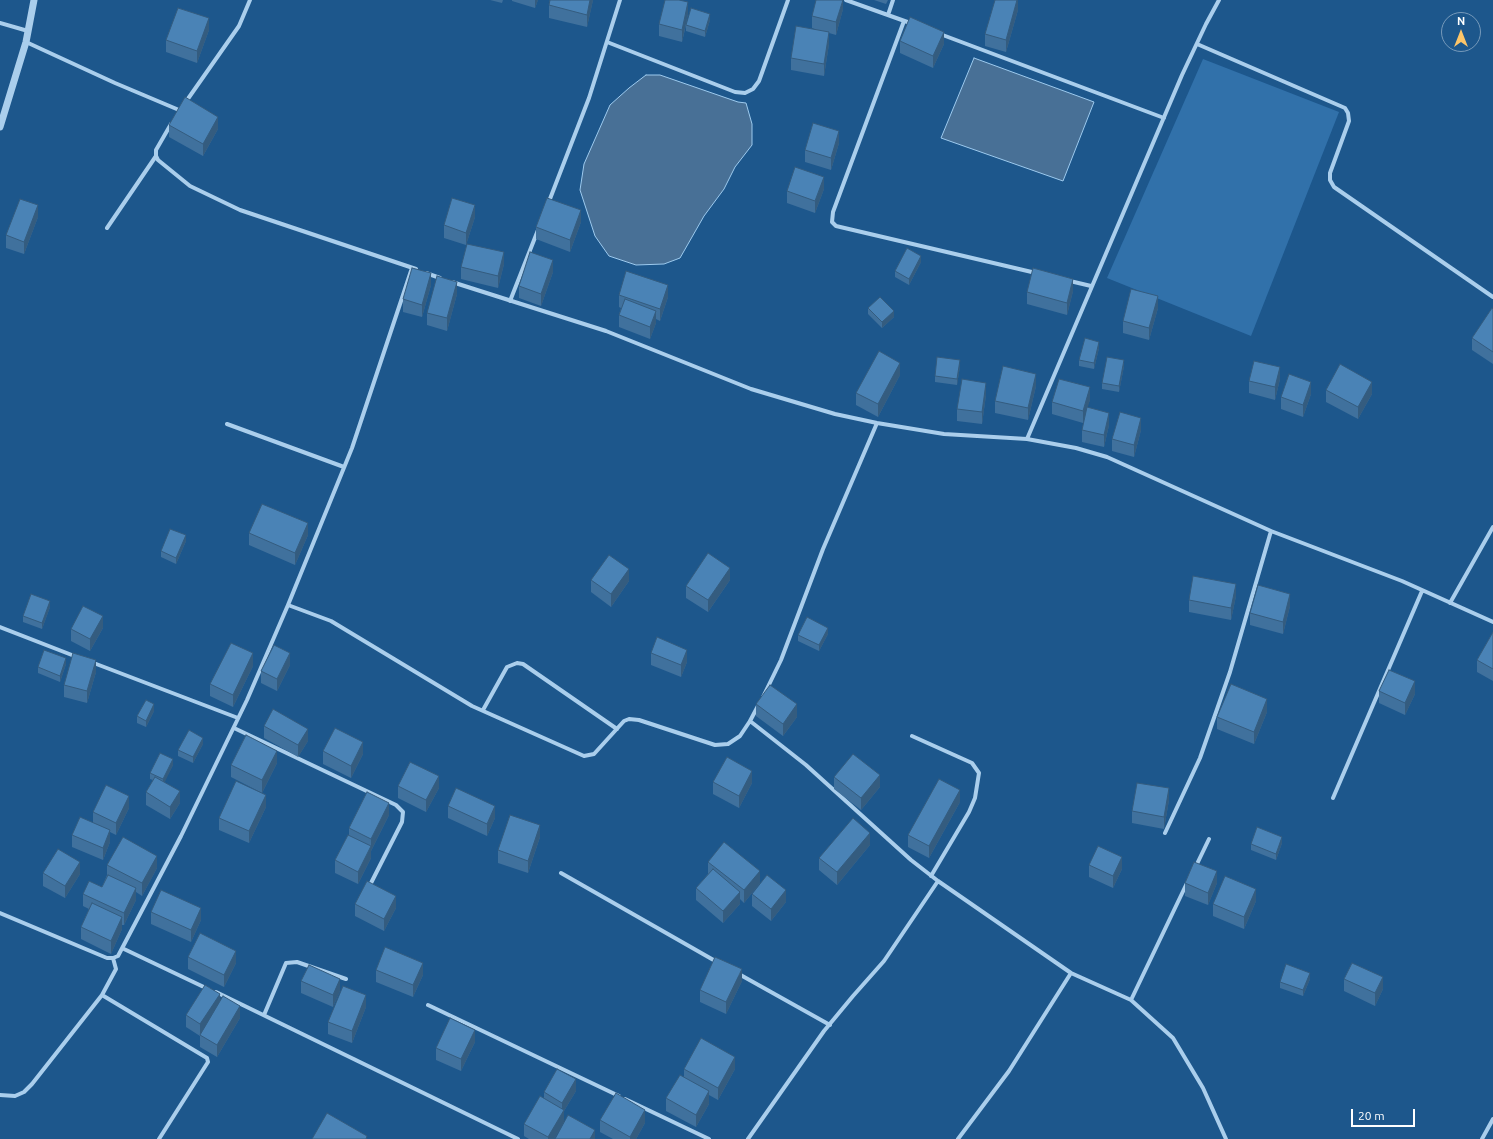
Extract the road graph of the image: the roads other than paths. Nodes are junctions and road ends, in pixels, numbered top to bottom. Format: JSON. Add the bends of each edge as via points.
{"nodes":[{"id":1,"x":34,"y":0,"type":"edge"},
{"id":2,"x":250,"y":0,"type":"edge"},
{"id":3,"x":620,"y":0,"type":"edge"},
{"id":4,"x":788,"y":0,"type":"edge"},
{"id":5,"x":846,"y":0,"type":"edge"},
{"id":6,"x":893,"y":0,"type":"edge"},
{"id":7,"x":1219,"y":0,"type":"edge"},
{"id":8,"x":888,"y":15,"type":"junction"},
{"id":9,"x":904,"y":21,"type":"junction"},
{"id":10,"x":0,"y":23,"type":"edge"},
{"id":11,"x":919,"y":27,"type":"edge"},
{"id":12,"x":29,"y":31,"type":"junction"},
{"id":13,"x":934,"y":32,"type":"edge"},
{"id":14,"x":26,"y":42,"type":"junction"},
{"id":15,"x":607,"y":42,"type":"junction"},
{"id":16,"x":1197,"y":44,"type":"junction"},
{"id":17,"x":179,"y":110,"type":"junction"},
{"id":18,"x":1164,"y":118,"type":"junction"},
{"id":19,"x":0,"y":127,"type":"edge"},
{"id":20,"x":156,"y":156,"type":"junction"},
{"id":21,"x":547,"y":207,"type":"edge"},
{"id":22,"x":541,"y":221,"type":"edge"},
{"id":23,"x":107,"y":228,"type":"dead end"},
{"id":24,"x":412,"y":268,"type":"junction"},
{"id":25,"x":1044,"y":275,"type":"edge"},
{"id":26,"x":1067,"y":281,"type":"edge"},
{"id":27,"x":1090,"y":286,"type":"junction"},
{"id":28,"x":1493,"y":297,"type":"edge"},
{"id":29,"x":510,"y":301,"type":"junction"},
{"id":30,"x":877,"y":423,"type":"junction"},
{"id":31,"x":227,"y":424,"type":"dead end"},
{"id":32,"x":1026,"y":438,"type":"junction"},
{"id":33,"x":344,"y":467,"type":"junction"},
{"id":34,"x":1493,"y":527,"type":"edge"},
{"id":35,"x":1271,"y":531,"type":"junction"},
{"id":36,"x":1422,"y":591,"type":"junction"},
{"id":37,"x":1450,"y":603,"type":"junction"},
{"id":38,"x":288,"y":605,"type":"junction"},
{"id":39,"x":1493,"y":622,"type":"edge"},
{"id":40,"x":0,"y":627,"type":"edge"},
{"id":41,"x":483,"y":710,"type":"junction"},
{"id":42,"x":238,"y":718,"type":"junction"},
{"id":43,"x":750,"y":721,"type":"junction"},
{"id":44,"x":234,"y":728,"type":"junction"},
{"id":45,"x":617,"y":729,"type":"junction"},
{"id":46,"x":912,"y":736,"type":"dead end"},
{"id":47,"x":1333,"y":798,"type":"dead end"},
{"id":48,"x":1165,"y":833,"type":"dead end"},
{"id":49,"x":1209,"y":839,"type":"dead end"},
{"id":50,"x":561,"y":873,"type":"dead end"},
{"id":51,"x":1192,"y":874,"type":"edge"},
{"id":52,"x":931,"y":876,"type":"junction"},
{"id":53,"x":938,"y":881,"type":"junction"},
{"id":54,"x":1188,"y":881,"type":"edge"},
{"id":55,"x":370,"y":885,"type":"edge"},
{"id":56,"x":0,"y":913,"type":"edge"},
{"id":57,"x":124,"y":949,"type":"junction"},
{"id":58,"x":113,"y":958,"type":"junction"},
{"id":59,"x":721,"y":964,"type":"edge"},
{"id":60,"x":734,"y":972,"type":"edge"},
{"id":61,"x":1071,"y":973,"type":"junction"},
{"id":62,"x":346,"y":979,"type":"dead end"},
{"id":63,"x":102,"y":995,"type":"junction"},
{"id":64,"x":1131,"y":1000,"type":"junction"},
{"id":65,"x":428,"y":1005,"type":"dead end"},
{"id":66,"x":264,"y":1015,"type":"junction"},
{"id":67,"x":830,"y":1025,"type":"junction"},
{"id":68,"x":0,"y":1095,"type":"edge"},
{"id":69,"x":1493,"y":1119,"type":"edge"},
{"id":70,"x":159,"y":1139,"type":"edge"},
{"id":71,"x":518,"y":1139,"type":"edge"},
{"id":72,"x":709,"y":1139,"type":"edge"},
{"id":73,"x":748,"y":1139,"type":"edge"},
{"id":74,"x":958,"y":1139,"type":"edge"},
{"id":75,"x":1226,"y":1139,"type":"edge"},
{"id":76,"x":1482,"y":1139,"type":"edge"}],
"edges":[{"from":1,"to":12,"type":"street"},
{"from":2,"to":17,"type":"street","via":[[239,26]]},
{"from":3,"to":15,"type":"street"},
{"from":4,"to":15,"type":"street","via":[[759,81],[753,89],[745,93],[735,92]]},
{"from":5,"to":8,"type":"street"},
{"from":6,"to":8,"type":"street"},
{"from":7,"to":16,"type":"street"},
{"from":8,"to":9,"type":"street"},
{"from":9,"to":11,"type":"street"},
{"from":9,"to":25,"type":"street","via":[[833,212],[832,222],[836,226]]},
{"from":10,"to":12,"type":"street"},
{"from":12,"to":14,"type":"street"},
{"from":13,"to":18,"type":"street"},
{"from":14,"to":17,"type":"street"},
{"from":14,"to":19,"type":"street"},
{"from":15,"to":21,"type":"street","via":[[589,98]]},
{"from":16,"to":18,"type":"street"},
{"from":16,"to":28,"type":"street","via":[[1345,108],[1348,121],[1330,173],[1334,187]]},
{"from":17,"to":20,"type":"street","via":[[156,150]]},
{"from":18,"to":27,"type":"street"},
{"from":20,"to":23,"type":"street"},
{"from":20,"to":24,"type":"street","via":[[190,186],[240,210]]},
{"from":22,"to":29,"type":"street"},
{"from":24,"to":29,"type":"street"},
{"from":24,"to":33,"type":"street"},
{"from":26,"to":27,"type":"street"},
{"from":27,"to":32,"type":"street"},
{"from":29,"to":30,"type":"street","via":[[606,331],[751,389],[834,414]]},
{"from":30,"to":32,"type":"street","via":[[944,434]]},
{"from":30,"to":43,"type":"street","via":[[823,549],[781,660]]},
{"from":31,"to":33,"type":"street"},
{"from":32,"to":35,"type":"street","via":[[1107,457]]},
{"from":33,"to":38,"type":"street"},
{"from":34,"to":37,"type":"street"},
{"from":35,"to":36,"type":"street"},
{"from":35,"to":48,"type":"street","via":[[1230,672],[1200,758]]},
{"from":36,"to":37,"type":"street"},
{"from":36,"to":47,"type":"street"},
{"from":37,"to":39,"type":"street"},
{"from":38,"to":41,"type":"street","via":[[331,621],[472,706]]},
{"from":38,"to":42,"type":"street"},
{"from":40,"to":42,"type":"street"},
{"from":41,"to":45,"type":"street","via":[[584,756],[594,754]]},
{"from":41,"to":45,"type":"street","via":[[507,667],[517,663],[523,664]]},
{"from":42,"to":44,"type":"street"},
{"from":43,"to":45,"type":"street","via":[[740,736],[728,744],[715,745],[633,719],[624,721]]},
{"from":43,"to":52,"type":"street","via":[[806,765]]},
{"from":44,"to":55,"type":"street","via":[[400,808],[402,822]]},
{"from":44,"to":57,"type":"street"},
{"from":46,"to":52,"type":"street","via":[[972,763],[979,773],[975,798],[969,812]]},
{"from":49,"to":51,"type":"street"},
{"from":50,"to":59,"type":"street"},
{"from":52,"to":53,"type":"street"},
{"from":53,"to":61,"type":"street"},
{"from":53,"to":67,"type":"street","via":[[884,961]]},
{"from":54,"to":64,"type":"street"},
{"from":56,"to":58,"type":"street","via":[[107,958]]},
{"from":57,"to":58,"type":"street"},
{"from":57,"to":66,"type":"street"},
{"from":58,"to":63,"type":"street","via":[[116,969]]},
{"from":60,"to":67,"type":"street"},
{"from":61,"to":64,"type":"street"},
{"from":61,"to":74,"type":"street","via":[[1009,1071]]},
{"from":62,"to":66,"type":"street","via":[[296,962],[286,963]]},
{"from":63,"to":68,"type":"street","via":[[24,1092],[14,1096]]},
{"from":63,"to":70,"type":"street","via":[[207,1058],[208,1062]]},
{"from":64,"to":75,"type":"street","via":[[1173,1038],[1203,1088]]},
{"from":65,"to":72,"type":"street"},
{"from":66,"to":71,"type":"street"},
{"from":67,"to":73,"type":"street"},
{"from":69,"to":76,"type":"street"}]}
